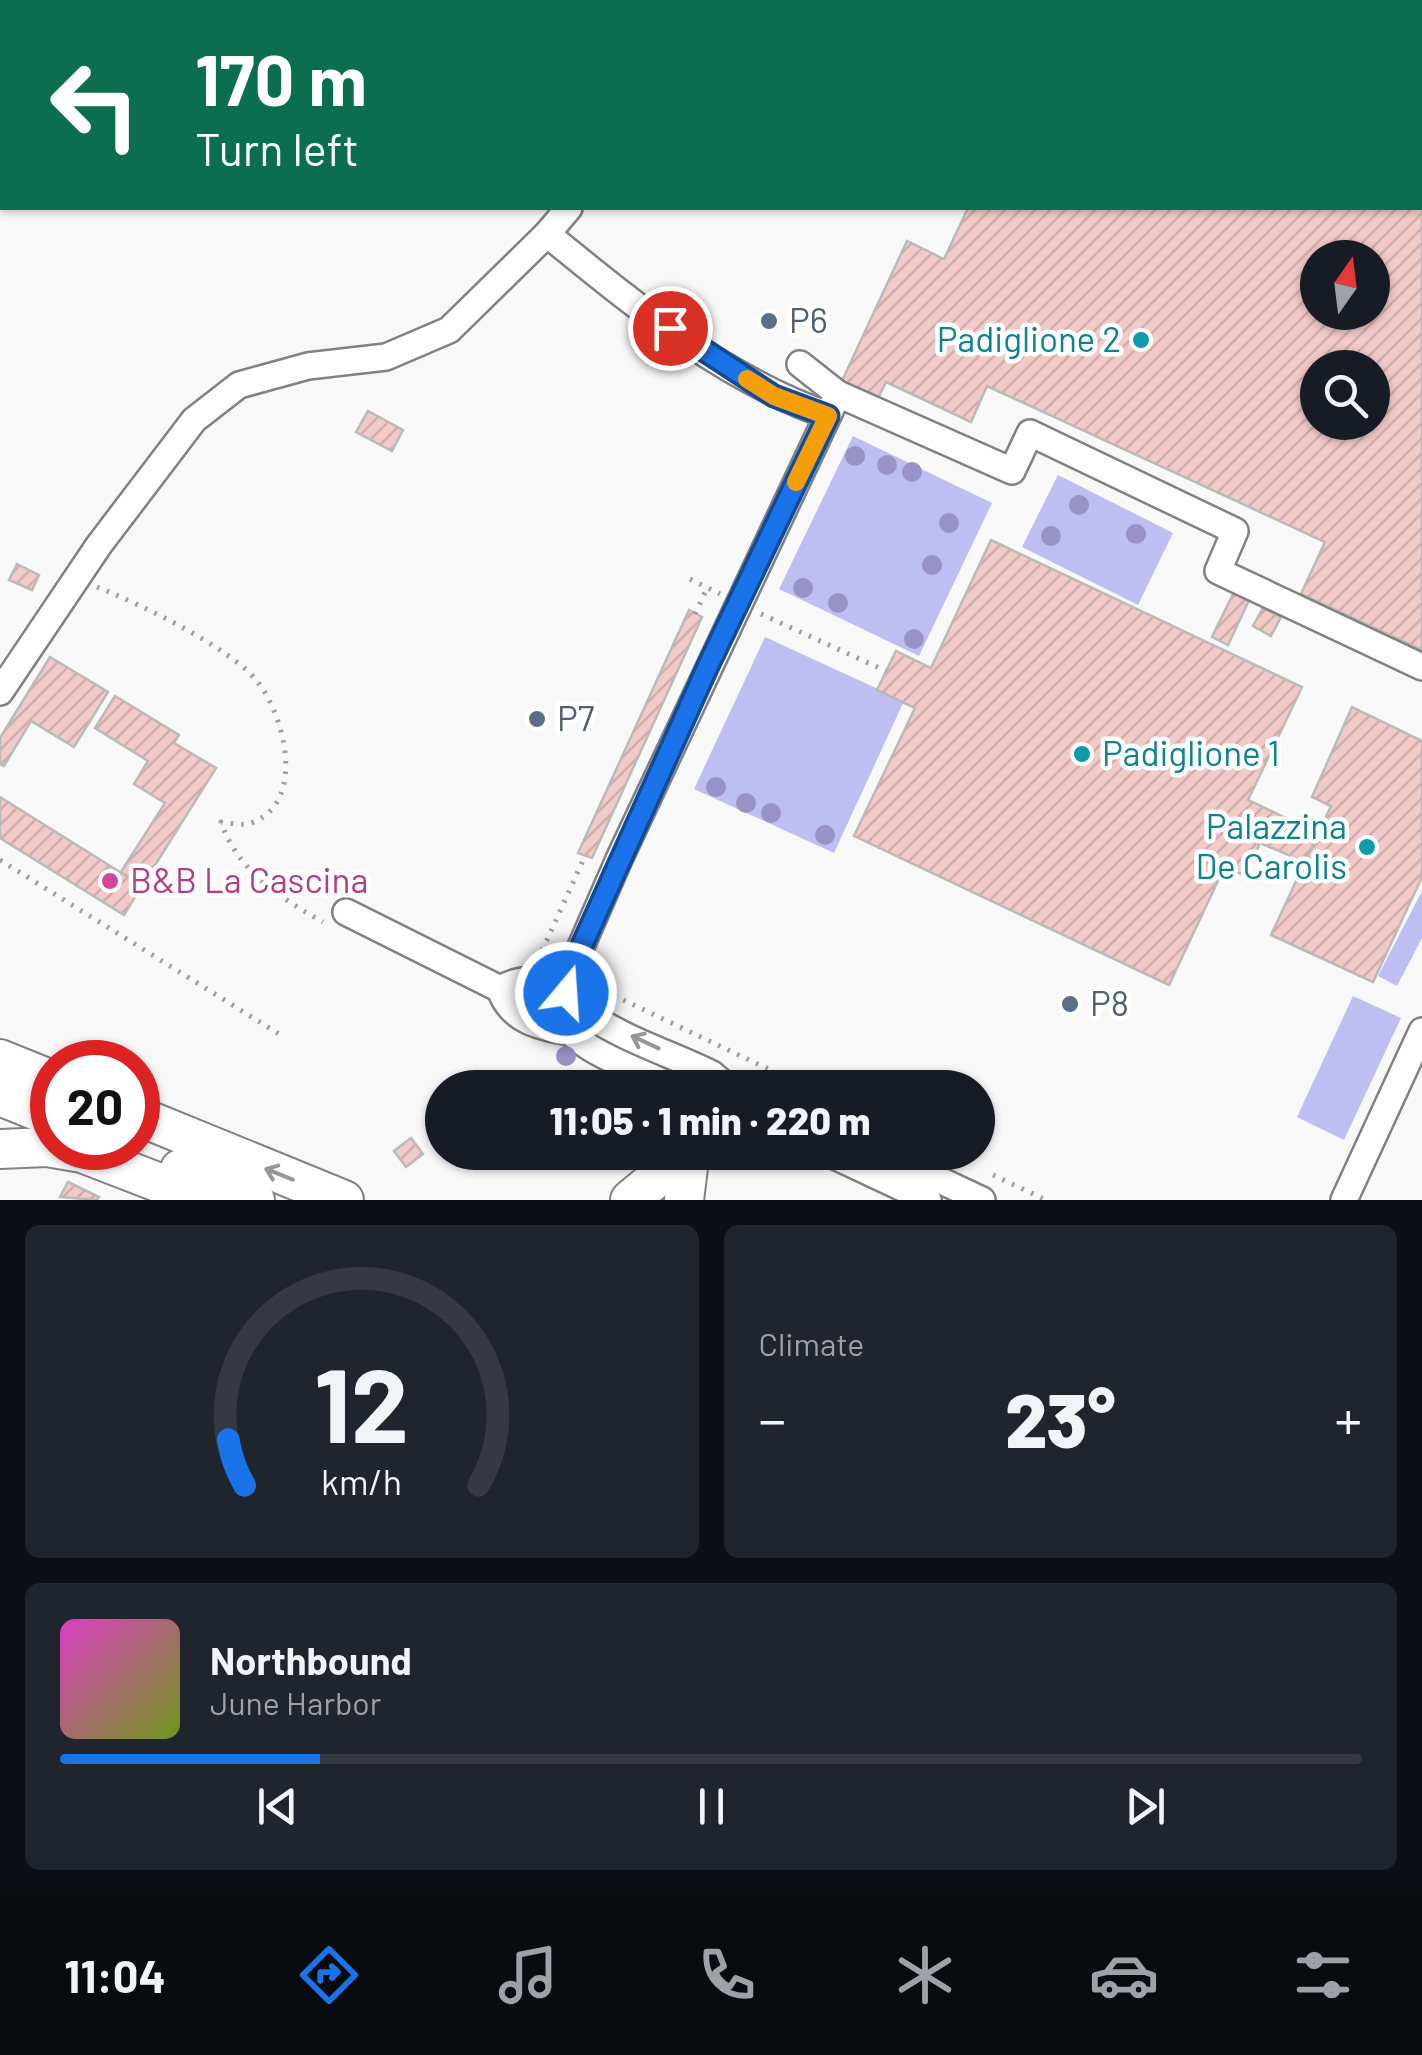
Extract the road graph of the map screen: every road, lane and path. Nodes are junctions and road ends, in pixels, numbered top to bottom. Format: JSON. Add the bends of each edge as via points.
{"nodes":[{"id":1,"x":568,"y":210,"type":"edge"},
{"id":2,"x":547,"y":234,"type":"junction"},
{"id":3,"x":800,"y":364,"type":"dead end"},
{"id":4,"x":833,"y":405,"type":"junction"},
{"id":5,"x":75,"y":579,"type":"junction"},
{"id":6,"x":690,"y":579,"type":"dead end"},
{"id":7,"x":707,"y":588,"type":"junction"},
{"id":8,"x":738,"y":603,"type":"junction"},
{"id":9,"x":695,"y":614,"type":"dead end"},
{"id":10,"x":1422,"y":667,"type":"edge"},
{"id":11,"x":886,"y":671,"type":"dead end"},
{"id":12,"x":0,"y":692,"type":"edge"},
{"id":13,"x":585,"y":856,"type":"dead end"},
{"id":14,"x":0,"y":860,"type":"edge"},
{"id":15,"x":337,"y":918,"type":"joint"},
{"id":16,"x":575,"y":960,"type":"junction"},
{"id":17,"x":528,"y":981,"type":"junction"},
{"id":18,"x":500,"y":989,"type":"junction"},
{"id":19,"x":566,"y":993,"type":"junction"},
{"id":20,"x":1422,"y":1031,"type":"edge"},
{"id":21,"x":569,"y":1032,"type":"junction"},
{"id":22,"x":279,"y":1034,"type":"dead end"},
{"id":23,"x":0,"y":1059,"type":"edge"},
{"id":24,"x":636,"y":1070,"type":"edge"},
{"id":25,"x":704,"y":1070,"type":"edge"},
{"id":26,"x":770,"y":1070,"type":"edge"},
{"id":27,"x":30,"y":1071,"type":"edge"},
{"id":28,"x":0,"y":1096,"type":"edge"},
{"id":29,"x":30,"y":1108,"type":"edge"},
{"id":30,"x":160,"y":1125,"type":"edge"},
{"id":31,"x":30,"y":1148,"type":"edge"},
{"id":32,"x":0,"y":1149,"type":"edge"},
{"id":33,"x":160,"y":1170,"type":"edge"},
{"id":34,"x":667,"y":1170,"type":"edge"},
{"id":35,"x":687,"y":1170,"type":"edge"},
{"id":36,"x":864,"y":1170,"type":"edge"},
{"id":37,"x":918,"y":1170,"type":"edge"},
{"id":38,"x":222,"y":1192,"type":"edge"},
{"id":39,"x":344,"y":1200,"type":"edge"},
{"id":40,"x":630,"y":1200,"type":"edge"},
{"id":41,"x":684,"y":1200,"type":"edge"},
{"id":42,"x":928,"y":1200,"type":"edge"},
{"id":43,"x":982,"y":1200,"type":"edge"},
{"id":44,"x":1344,"y":1200,"type":"edge"}],
"edges":[{"from":1,"to":2,"type":"street"},
{"from":2,"to":4,"type":"street","via":[[620,295],[774,396]]},
{"from":2,"to":5,"type":"street","via":[[449,330],[386,356],[239,384],[194,420]]},
{"from":3,"to":4,"type":"street"},
{"from":4,"to":8,"type":"street"},
{"from":4,"to":10,"type":"street","via":[[1012,471],[1030,433],[1235,531],[1218,571]]},
{"from":5,"to":12,"type":"street"},
{"from":5,"to":15,"type":"path","via":[[206,642],[258,682],[280,722],[287,756],[282,792],[271,811],[249,824],[220,822],[230,848],[278,896]]},
{"from":6,"to":7,"type":"path"},
{"from":7,"to":8,"type":"path"},
{"from":7,"to":9,"type":"path"},
{"from":8,"to":11,"type":"path"},
{"from":8,"to":16,"type":"street"},
{"from":13,"to":17,"type":"path"},
{"from":14,"to":22,"type":"path"},
{"from":15,"to":18,"type":"street"},
{"from":16,"to":19,"type":"street"},
{"from":16,"to":26,"type":"path","via":[[598,971],[616,997]]},
{"from":17,"to":18,"type":"street"},
{"from":17,"to":19,"type":"street"},
{"from":18,"to":21,"type":"street","via":[[505,1005],[524,1020]]},
{"from":19,"to":21,"type":"street","via":[[562,1018]]},
{"from":25,"to":19,"type":"street","one_way":true,"via":[[591,1017]]},
{"from":20,"to":44,"type":"street"},
{"from":21,"to":24,"type":"street"},
{"from":23,"to":27,"type":"highway"},
{"from":28,"to":29,"type":"highway"},
{"from":39,"to":30,"type":"highway","one_way":true},
{"from":31,"to":32,"type":"highway"},
{"from":33,"to":38,"type":"highway"},
{"from":34,"to":40,"type":"highway"},
{"from":35,"to":41,"type":"highway"},
{"from":36,"to":42,"type":"street"},
{"from":37,"to":43,"type":"street"}]}
